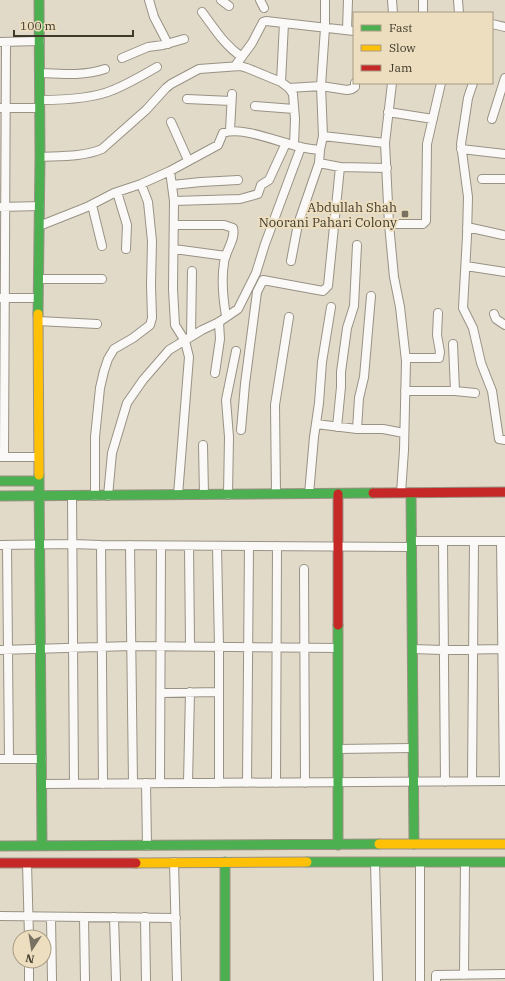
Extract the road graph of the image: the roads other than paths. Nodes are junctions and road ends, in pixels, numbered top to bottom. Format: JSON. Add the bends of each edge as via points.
{"nodes":[{"id":1,"x":39,"y":0,"type":"edge"},
{"id":2,"x":149,"y":0,"type":"edge"},
{"id":3,"x":221,"y":0,"type":"edge"},
{"id":4,"x":325,"y":0,"type":"edge"},
{"id":5,"x":348,"y":0,"type":"edge"},
{"id":6,"x":392,"y":0,"type":"edge"},
{"id":7,"x":423,"y":0,"type":"edge"},
{"id":8,"x":458,"y":0,"type":"edge"},
{"id":9,"x":229,"y":6,"type":"dead end"},
{"id":10,"x":202,"y":12,"type":"dead end"},
{"id":11,"x":393,"y":12,"type":"edge"},
{"id":12,"x":423,"y":12,"type":"edge"},
{"id":13,"x":459,"y":12,"type":"edge"},
{"id":14,"x":284,"y":23,"type":"junction"},
{"id":15,"x":493,"y":24,"type":"edge"},
{"id":16,"x":505,"y":27,"type":"edge"},
{"id":17,"x":325,"y":28,"type":"junction"},
{"id":18,"x":350,"y":30,"type":"edge"},
{"id":19,"x":184,"y":39,"type":"dead end"},
{"id":20,"x":40,"y":41,"type":"junction"},
{"id":21,"x":3,"y":42,"type":"edge"},
{"id":22,"x":168,"y":44,"type":"junction"},
{"id":23,"x":242,"y":57,"type":"junction"},
{"id":24,"x":122,"y":58,"type":"dead end"},
{"id":25,"x":235,"y":66,"type":"junction"},
{"id":26,"x":157,"y":67,"type":"dead end"},
{"id":27,"x":105,"y":69,"type":"dead end"},
{"id":28,"x":40,"y":73,"type":"junction"},
{"id":29,"x":505,"y":78,"type":"edge"},
{"id":30,"x":281,"y":82,"type":"junction"},
{"id":31,"x":355,"y":84,"type":"edge"},
{"id":32,"x":392,"y":84,"type":"edge"},
{"id":33,"x":441,"y":84,"type":"edge"},
{"id":34,"x":473,"y":84,"type":"edge"},
{"id":35,"x":321,"y":86,"type":"junction"},
{"id":36,"x":289,"y":88,"type":"junction"},
{"id":37,"x":187,"y":99,"type":"dead end"},
{"id":38,"x":40,"y":104,"type":"junction"},
{"id":39,"x":255,"y":106,"type":"dead end"},
{"id":40,"x":2,"y":108,"type":"edge"},
{"id":41,"x":294,"y":109,"type":"junction"},
{"id":42,"x":388,"y":112,"type":"junction"},
{"id":43,"x":433,"y":118,"type":"junction"},
{"id":44,"x":492,"y":119,"type":"dead end"},
{"id":45,"x":171,"y":122,"type":"dead end"},
{"id":46,"x":230,"y":130,"type":"junction"},
{"id":47,"x":323,"y":136,"type":"junction"},
{"id":48,"x":385,"y":143,"type":"junction"},
{"id":49,"x":293,"y":145,"type":"junction"},
{"id":50,"x":462,"y":149,"type":"junction"},
{"id":51,"x":320,"y":150,"type":"junction"},
{"id":52,"x":505,"y":154,"type":"edge"},
{"id":53,"x":40,"y":157,"type":"junction"},
{"id":54,"x":188,"y":160,"type":"junction"},
{"id":55,"x":319,"y":163,"type":"junction"},
{"id":56,"x":340,"y":167,"type":"junction"},
{"id":57,"x":387,"y":168,"type":"junction"},
{"id":58,"x":170,"y":171,"type":"junction"},
{"id":59,"x":505,"y":178,"type":"edge"},
{"id":60,"x":482,"y":179,"type":"dead end"},
{"id":61,"x":238,"y":180,"type":"dead end"},
{"id":62,"x":141,"y":184,"type":"junction"},
{"id":63,"x":172,"y":185,"type":"junction"},
{"id":64,"x":117,"y":192,"type":"junction"},
{"id":65,"x":174,"y":201,"type":"junction"},
{"id":66,"x":92,"y":204,"type":"junction"},
{"id":67,"x":40,"y":206,"type":"junction"},
{"id":68,"x":2,"y":207,"type":"edge"},
{"id":69,"x":389,"y":224,"type":"junction"},
{"id":70,"x":175,"y":225,"type":"junction"},
{"id":71,"x":39,"y":226,"type":"junction"},
{"id":72,"x":467,"y":228,"type":"junction"},
{"id":73,"x":502,"y":235,"type":"dead end"},
{"id":74,"x":357,"y":245,"type":"dead end"},
{"id":75,"x":102,"y":246,"type":"dead end"},
{"id":76,"x":126,"y":249,"type":"dead end"},
{"id":77,"x":174,"y":249,"type":"junction"},
{"id":78,"x":226,"y":256,"type":"junction"},
{"id":79,"x":291,"y":261,"type":"dead end"},
{"id":80,"x":466,"y":266,"type":"junction"},
{"id":81,"x":192,"y":271,"type":"dead end"},
{"id":82,"x":505,"y":272,"type":"edge"},
{"id":83,"x":38,"y":279,"type":"junction"},
{"id":84,"x":102,"y":279,"type":"dead end"},
{"id":85,"x":371,"y":296,"type":"dead end"},
{"id":86,"x":2,"y":298,"type":"edge"},
{"id":87,"x":38,"y":298,"type":"junction"},
{"id":88,"x":331,"y":307,"type":"dead end"},
{"id":89,"x":438,"y":313,"type":"dead end"},
{"id":90,"x":494,"y":314,"type":"dead end"},
{"id":91,"x":226,"y":316,"type":"junction"},
{"id":92,"x":289,"y":317,"type":"dead end"},
{"id":93,"x":38,"y":321,"type":"junction"},
{"id":94,"x":219,"y":322,"type":"junction"},
{"id":95,"x":97,"y":324,"type":"dead end"},
{"id":96,"x":505,"y":325,"type":"edge"},
{"id":97,"x":188,"y":339,"type":"junction"},
{"id":98,"x":453,"y":344,"type":"dead end"},
{"id":99,"x":236,"y":351,"type":"dead end"},
{"id":100,"x":406,"y":358,"type":"junction"},
{"id":101,"x":215,"y":373,"type":"dead end"},
{"id":102,"x":405,"y":391,"type":"junction"},
{"id":103,"x":454,"y":391,"type":"junction"},
{"id":104,"x":475,"y":393,"type":"dead end"},
{"id":105,"x":316,"y":424,"type":"junction"},
{"id":106,"x":337,"y":426,"type":"junction"},
{"id":107,"x":357,"y":429,"type":"junction"},
{"id":108,"x":241,"y":430,"type":"dead end"},
{"id":109,"x":404,"y":432,"type":"junction"},
{"id":110,"x":505,"y":440,"type":"edge"},
{"id":111,"x":203,"y":446,"type":"dead end"},
{"id":112,"x":2,"y":457,"type":"edge"},
{"id":113,"x":39,"y":457,"type":"junction"},
{"id":114,"x":0,"y":481,"type":"edge"},
{"id":115,"x":40,"y":481,"type":"junction"},
{"id":116,"x":505,"y":492,"type":"edge"},
{"id":117,"x":401,"y":493,"type":"junction"},
{"id":118,"x":411,"y":493,"type":"junction"},
{"id":119,"x":276,"y":494,"type":"junction"},
{"id":120,"x":309,"y":494,"type":"junction"},
{"id":121,"x":338,"y":494,"type":"junction"},
{"id":122,"x":178,"y":495,"type":"junction"},
{"id":123,"x":204,"y":495,"type":"junction"},
{"id":124,"x":228,"y":495,"type":"junction"},
{"id":125,"x":0,"y":496,"type":"edge"},
{"id":126,"x":40,"y":496,"type":"junction"},
{"id":127,"x":72,"y":496,"type":"junction"},
{"id":128,"x":95,"y":496,"type":"junction"},
{"id":129,"x":108,"y":496,"type":"junction"},
{"id":130,"x":443,"y":541,"type":"junction"},
{"id":131,"x":474,"y":541,"type":"junction"},
{"id":132,"x":503,"y":541,"type":"edge"},
{"id":133,"x":72,"y":544,"type":"junction"},
{"id":134,"x":411,"y":544,"type":"junction"},
{"id":135,"x":4,"y":545,"type":"edge"},
{"id":136,"x":40,"y":545,"type":"junction"},
{"id":137,"x":101,"y":545,"type":"junction"},
{"id":138,"x":130,"y":545,"type":"junction"},
{"id":139,"x":160,"y":546,"type":"junction"},
{"id":140,"x":189,"y":546,"type":"junction"},
{"id":141,"x":217,"y":546,"type":"junction"},
{"id":142,"x":249,"y":546,"type":"junction"},
{"id":143,"x":277,"y":546,"type":"junction"},
{"id":144,"x":337,"y":547,"type":"junction"},
{"id":145,"x":304,"y":569,"type":"dead end"},
{"id":146,"x":504,"y":607,"type":"edge"},
{"id":147,"x":190,"y":645,"type":"junction"},
{"id":148,"x":102,"y":646,"type":"junction"},
{"id":149,"x":131,"y":646,"type":"junction"},
{"id":150,"x":160,"y":646,"type":"junction"},
{"id":151,"x":73,"y":647,"type":"junction"},
{"id":152,"x":219,"y":647,"type":"junction"},
{"id":153,"x":248,"y":647,"type":"junction"},
{"id":154,"x":276,"y":647,"type":"junction"},
{"id":155,"x":304,"y":648,"type":"junction"},
{"id":156,"x":338,"y":648,"type":"junction"},
{"id":157,"x":41,"y":649,"type":"junction"},
{"id":158,"x":412,"y":649,"type":"junction"},
{"id":159,"x":503,"y":649,"type":"edge"},
{"id":160,"x":0,"y":650,"type":"edge"},
{"id":161,"x":9,"y":650,"type":"junction"},
{"id":162,"x":443,"y":650,"type":"junction"},
{"id":163,"x":473,"y":650,"type":"junction"},
{"id":164,"x":190,"y":692,"type":"junction"},
{"id":165,"x":219,"y":692,"type":"junction"},
{"id":166,"x":161,"y":693,"type":"junction"},
{"id":167,"x":413,"y":748,"type":"junction"},
{"id":168,"x":338,"y":749,"type":"junction"},
{"id":169,"x":0,"y":759,"type":"edge"},
{"id":170,"x":9,"y":759,"type":"junction"},
{"id":171,"x":42,"y":759,"type":"junction"},
{"id":172,"x":504,"y":781,"type":"edge"},
{"id":173,"x":305,"y":782,"type":"junction"},
{"id":174,"x":338,"y":782,"type":"junction"},
{"id":175,"x":413,"y":782,"type":"junction"},
{"id":176,"x":445,"y":782,"type":"junction"},
{"id":177,"x":472,"y":782,"type":"junction"},
{"id":178,"x":160,"y":783,"type":"junction"},
{"id":179,"x":188,"y":783,"type":"junction"},
{"id":180,"x":219,"y":783,"type":"junction"},
{"id":181,"x":247,"y":783,"type":"junction"},
{"id":182,"x":276,"y":783,"type":"junction"},
{"id":183,"x":42,"y":784,"type":"junction"},
{"id":184,"x":74,"y":784,"type":"junction"},
{"id":185,"x":103,"y":784,"type":"junction"},
{"id":186,"x":133,"y":784,"type":"junction"},
{"id":187,"x":146,"y":784,"type":"junction"},
{"id":188,"x":414,"y":844,"type":"junction"},
{"id":189,"x":505,"y":844,"type":"edge"},
{"id":190,"x":338,"y":845,"type":"junction"},
{"id":191,"x":0,"y":846,"type":"edge"},
{"id":192,"x":42,"y":846,"type":"junction"},
{"id":193,"x":147,"y":846,"type":"junction"},
{"id":194,"x":174,"y":862,"type":"junction"},
{"id":195,"x":225,"y":862,"type":"junction"},
{"id":196,"x":375,"y":862,"type":"junction"},
{"id":197,"x":420,"y":862,"type":"junction"},
{"id":198,"x":465,"y":862,"type":"junction"},
{"id":199,"x":505,"y":862,"type":"edge"},
{"id":200,"x":0,"y":863,"type":"edge"},
{"id":201,"x":27,"y":863,"type":"junction"},
{"id":202,"x":0,"y":916,"type":"edge"},
{"id":203,"x":28,"y":917,"type":"junction"},
{"id":204,"x":51,"y":917,"type":"junction"},
{"id":205,"x":84,"y":917,"type":"junction"},
{"id":206,"x":114,"y":917,"type":"junction"},
{"id":207,"x":145,"y":918,"type":"junction"},
{"id":208,"x":176,"y":918,"type":"junction"},
{"id":209,"x":29,"y":929,"type":"edge"},
{"id":210,"x":29,"y":969,"type":"edge"},
{"id":211,"x":505,"y":974,"type":"edge"},
{"id":212,"x":464,"y":975,"type":"junction"},
{"id":213,"x":29,"y":981,"type":"edge"},
{"id":214,"x":52,"y":981,"type":"edge"},
{"id":215,"x":85,"y":981,"type":"edge"},
{"id":216,"x":116,"y":981,"type":"edge"},
{"id":217,"x":146,"y":981,"type":"edge"},
{"id":218,"x":178,"y":981,"type":"edge"},
{"id":219,"x":225,"y":981,"type":"edge"},
{"id":220,"x":378,"y":981,"type":"edge"},
{"id":221,"x":420,"y":981,"type":"edge"},
{"id":222,"x":436,"y":981,"type":"edge"}],
"edges":[{"from":1,"to":20,"type":"street"},
{"from":2,"to":22,"type":"street","via":[[154,17]]},
{"from":3,"to":9,"type":"street"},
{"from":4,"to":17,"type":"street"},
{"from":5,"to":18,"type":"street"},
{"from":6,"to":11,"type":"street"},
{"from":7,"to":12,"type":"street"},
{"from":8,"to":13,"type":"street"},
{"from":10,"to":23,"type":"street","via":[[231,50]]},
{"from":14,"to":17,"type":"street"},
{"from":14,"to":23,"type":"street","via":[[263,22]]},
{"from":14,"to":30,"type":"street"},
{"from":15,"to":16,"type":"street"},
{"from":17,"to":18,"type":"street"},
{"from":17,"to":35,"type":"street"},
{"from":19,"to":22,"type":"street"},
{"from":20,"to":21,"type":"street"},
{"from":20,"to":28,"type":"street"},
{"from":21,"to":40,"type":"street"},
{"from":22,"to":24,"type":"street","via":[[148,47]]},
{"from":23,"to":25,"type":"street"},
{"from":25,"to":30,"type":"street","via":[[247,68]]},
{"from":25,"to":53,"type":"street","via":[[199,69],[171,84],[102,149],[82,154]]},
{"from":26,"to":38,"type":"street","via":[[112,90]]},
{"from":27,"to":28,"type":"street","via":[[92,73]]},
{"from":28,"to":38,"type":"street"},
{"from":29,"to":44,"type":"street"},
{"from":30,"to":36,"type":"street"},
{"from":31,"to":35,"type":"street","via":[[352,89],[347,90]]},
{"from":32,"to":42,"type":"street"},
{"from":33,"to":43,"type":"street"},
{"from":34,"to":50,"type":"street","via":[[468,98]]},
{"from":35,"to":36,"type":"street"},
{"from":35,"to":47,"type":"street"},
{"from":36,"to":41,"type":"street","via":[[293,94]]},
{"from":37,"to":46,"type":"street","via":[[232,98]]},
{"from":38,"to":40,"type":"street"},
{"from":38,"to":53,"type":"street"},
{"from":39,"to":41,"type":"street"},
{"from":40,"to":68,"type":"street"},
{"from":41,"to":49,"type":"street"},
{"from":42,"to":43,"type":"street"},
{"from":42,"to":48,"type":"street"},
{"from":43,"to":69,"type":"street","via":[[427,144],[426,221],[423,224]]},
{"from":45,"to":54,"type":"street"},
{"from":46,"to":49,"type":"street","via":[[262,135]]},
{"from":46,"to":54,"type":"street","via":[[223,133],[218,145]]},
{"from":47,"to":48,"type":"street"},
{"from":47,"to":51,"type":"street"},
{"from":48,"to":57,"type":"street"},
{"from":49,"to":51,"type":"street"},
{"from":49,"to":65,"type":"street","via":[[269,180],[261,184],[258,194],[240,199]]},
{"from":49,"to":91,"type":"street","via":[[256,273],[238,309]]},
{"from":50,"to":52,"type":"street"},
{"from":50,"to":72,"type":"street","via":[[468,197]]},
{"from":51,"to":55,"type":"street"},
{"from":53,"to":67,"type":"street"},
{"from":54,"to":58,"type":"street"},
{"from":55,"to":56,"type":"street"},
{"from":55,"to":79,"type":"street","via":[[298,224]]},
{"from":56,"to":57,"type":"street"},
{"from":56,"to":108,"type":"street","via":[[328,286],[323,291],[263,280],[257,292]]},
{"from":57,"to":69,"type":"street"},
{"from":58,"to":62,"type":"street"},
{"from":58,"to":63,"type":"street"},
{"from":59,"to":60,"type":"street"},
{"from":61,"to":63,"type":"street"},
{"from":62,"to":64,"type":"street"},
{"from":62,"to":128,"type":"street","via":[[148,202],[152,241],[152,318],[150,325],[114,349],[104,371],[95,437]]},
{"from":63,"to":65,"type":"street"},
{"from":64,"to":66,"type":"street"},
{"from":64,"to":76,"type":"street","via":[[127,224]]},
{"from":65,"to":70,"type":"street"},
{"from":66,"to":71,"type":"street"},
{"from":66,"to":75,"type":"street"},
{"from":67,"to":68,"type":"street"},
{"from":67,"to":71,"type":"street"},
{"from":68,"to":86,"type":"street"},
{"from":69,"to":100,"type":"street"},
{"from":70,"to":77,"type":"street"},
{"from":70,"to":78,"type":"street","via":[[224,225],[233,228],[234,233]]},
{"from":71,"to":83,"type":"street"},
{"from":72,"to":73,"type":"street"},
{"from":72,"to":80,"type":"street"},
{"from":74,"to":106,"type":"street","via":[[354,306],[347,328]]},
{"from":77,"to":78,"type":"street"},
{"from":77,"to":97,"type":"street","via":[[175,325]]},
{"from":78,"to":91,"type":"street","via":[[222,288]]},
{"from":80,"to":82,"type":"street"},
{"from":80,"to":110,"type":"street","via":[[463,308],[473,328],[481,363],[492,391],[497,434],[499,439]]},
{"from":81,"to":97,"type":"street"},
{"from":83,"to":84,"type":"street"},
{"from":83,"to":87,"type":"street"},
{"from":85,"to":107,"type":"street"},
{"from":86,"to":87,"type":"street"},
{"from":86,"to":112,"type":"street"},
{"from":87,"to":93,"type":"street"},
{"from":88,"to":105,"type":"street"},
{"from":89,"to":100,"type":"street","via":[[439,358]]},
{"from":90,"to":96,"type":"street","via":[[496,319]]},
{"from":91,"to":94,"type":"street"},
{"from":92,"to":119,"type":"street","via":[[275,405]]},
{"from":93,"to":95,"type":"street"},
{"from":93,"to":113,"type":"street"},
{"from":94,"to":97,"type":"street"},
{"from":94,"to":101,"type":"street","via":[[220,339]]},
{"from":97,"to":122,"type":"street","via":[[189,357]]},
{"from":97,"to":129,"type":"street","via":[[169,350],[127,403],[112,453]]},
{"from":98,"to":103,"type":"street"},
{"from":99,"to":124,"type":"street","via":[[226,400],[229,437]]},
{"from":100,"to":102,"type":"street"},
{"from":102,"to":103,"type":"street"},
{"from":102,"to":109,"type":"street"},
{"from":103,"to":104,"type":"street"},
{"from":105,"to":106,"type":"street"},
{"from":105,"to":120,"type":"street"},
{"from":106,"to":107,"type":"street"},
{"from":107,"to":109,"type":"street"},
{"from":109,"to":117,"type":"street"},
{"from":111,"to":123,"type":"street"},
{"from":112,"to":113,"type":"street"},
{"from":113,"to":115,"type":"street"},
{"from":114,"to":115,"type":"street"},
{"from":115,"to":126,"type":"street"},
{"from":116,"to":118,"type":"street"},
{"from":117,"to":118,"type":"street"},
{"from":117,"to":121,"type":"street"},
{"from":118,"to":134,"type":"street"},
{"from":119,"to":120,"type":"street"},
{"from":119,"to":124,"type":"street"},
{"from":120,"to":121,"type":"street"},
{"from":121,"to":144,"type":"street"},
{"from":122,"to":123,"type":"street"},
{"from":122,"to":129,"type":"street"},
{"from":123,"to":124,"type":"street"},
{"from":125,"to":126,"type":"street"},
{"from":126,"to":127,"type":"street"},
{"from":126,"to":136,"type":"street"},
{"from":127,"to":128,"type":"street"},
{"from":127,"to":133,"type":"street"},
{"from":128,"to":129,"type":"street"},
{"from":130,"to":131,"type":"street"},
{"from":130,"to":134,"type":"street"},
{"from":130,"to":162,"type":"street"},
{"from":131,"to":132,"type":"street"},
{"from":131,"to":163,"type":"street"},
{"from":132,"to":146,"type":"street"},
{"from":133,"to":136,"type":"street"},
{"from":133,"to":137,"type":"street"},
{"from":133,"to":151,"type":"street"},
{"from":134,"to":144,"type":"street"},
{"from":134,"to":158,"type":"street"},
{"from":135,"to":136,"type":"street"},
{"from":135,"to":161,"type":"street"},
{"from":136,"to":157,"type":"street"},
{"from":137,"to":138,"type":"street"},
{"from":137,"to":148,"type":"street"},
{"from":138,"to":139,"type":"street"},
{"from":138,"to":149,"type":"street"},
{"from":139,"to":140,"type":"street"},
{"from":139,"to":150,"type":"street"},
{"from":140,"to":141,"type":"street"},
{"from":140,"to":147,"type":"street"},
{"from":141,"to":142,"type":"street"},
{"from":141,"to":152,"type":"street"},
{"from":142,"to":143,"type":"street"},
{"from":142,"to":153,"type":"street"},
{"from":143,"to":144,"type":"street"},
{"from":143,"to":154,"type":"street"},
{"from":144,"to":156,"type":"street"},
{"from":145,"to":155,"type":"street"},
{"from":146,"to":159,"type":"street"},
{"from":147,"to":150,"type":"street"},
{"from":147,"to":152,"type":"street"},
{"from":148,"to":149,"type":"street"},
{"from":148,"to":151,"type":"street"},
{"from":148,"to":185,"type":"street"},
{"from":149,"to":150,"type":"street"},
{"from":149,"to":186,"type":"street"},
{"from":150,"to":166,"type":"street"},
{"from":151,"to":157,"type":"street"},
{"from":151,"to":184,"type":"street"},
{"from":152,"to":153,"type":"street"},
{"from":152,"to":165,"type":"street"},
{"from":153,"to":154,"type":"street"},
{"from":153,"to":181,"type":"street"},
{"from":154,"to":155,"type":"street"},
{"from":154,"to":182,"type":"street"},
{"from":155,"to":156,"type":"street"},
{"from":155,"to":173,"type":"street"},
{"from":156,"to":168,"type":"street"},
{"from":157,"to":161,"type":"street"},
{"from":157,"to":171,"type":"street"},
{"from":158,"to":162,"type":"street"},
{"from":158,"to":167,"type":"street"},
{"from":159,"to":163,"type":"street"},
{"from":159,"to":172,"type":"street"},
{"from":160,"to":161,"type":"street"},
{"from":161,"to":170,"type":"street"},
{"from":162,"to":163,"type":"street"},
{"from":162,"to":176,"type":"street"},
{"from":163,"to":177,"type":"street"},
{"from":164,"to":165,"type":"street"},
{"from":164,"to":166,"type":"street"},
{"from":164,"to":179,"type":"street"},
{"from":165,"to":180,"type":"street"},
{"from":166,"to":178,"type":"street"},
{"from":167,"to":168,"type":"street"},
{"from":167,"to":175,"type":"street"},
{"from":168,"to":174,"type":"street"},
{"from":169,"to":170,"type":"street"},
{"from":170,"to":171,"type":"street"},
{"from":171,"to":183,"type":"street"},
{"from":172,"to":177,"type":"street"},
{"from":173,"to":174,"type":"street"},
{"from":173,"to":182,"type":"street"},
{"from":174,"to":175,"type":"street"},
{"from":174,"to":190,"type":"street"},
{"from":175,"to":176,"type":"street"},
{"from":175,"to":188,"type":"street"},
{"from":176,"to":177,"type":"street"},
{"from":178,"to":179,"type":"street"},
{"from":178,"to":187,"type":"street"},
{"from":179,"to":180,"type":"street"},
{"from":180,"to":181,"type":"street"},
{"from":181,"to":182,"type":"street"},
{"from":183,"to":184,"type":"street"},
{"from":183,"to":192,"type":"street"},
{"from":184,"to":185,"type":"street"},
{"from":185,"to":186,"type":"street"},
{"from":186,"to":187,"type":"street"},
{"from":187,"to":193,"type":"street"},
{"from":188,"to":189,"type":"street"},
{"from":188,"to":190,"type":"street"},
{"from":190,"to":193,"type":"street"},
{"from":191,"to":192,"type":"street"},
{"from":192,"to":193,"type":"street"},
{"from":194,"to":195,"type":"street"},
{"from":194,"to":201,"type":"street"},
{"from":194,"to":208,"type":"street"},
{"from":195,"to":196,"type":"street"},
{"from":195,"to":219,"type":"street"},
{"from":196,"to":197,"type":"street"},
{"from":196,"to":220,"type":"street"},
{"from":197,"to":198,"type":"street"},
{"from":197,"to":221,"type":"street"},
{"from":198,"to":199,"type":"street"},
{"from":198,"to":212,"type":"street"},
{"from":200,"to":201,"type":"street"},
{"from":201,"to":203,"type":"street"},
{"from":202,"to":203,"type":"street"},
{"from":203,"to":204,"type":"street"},
{"from":203,"to":209,"type":"street"},
{"from":204,"to":205,"type":"street"},
{"from":204,"to":214,"type":"street"},
{"from":205,"to":206,"type":"street"},
{"from":205,"to":215,"type":"street"},
{"from":206,"to":207,"type":"street"},
{"from":206,"to":216,"type":"street"},
{"from":207,"to":208,"type":"street"},
{"from":207,"to":217,"type":"street"},
{"from":208,"to":218,"type":"street"},
{"from":210,"to":213,"type":"street"},
{"from":211,"to":212,"type":"street"},
{"from":212,"to":222,"type":"street","via":[[436,975]]}]}
